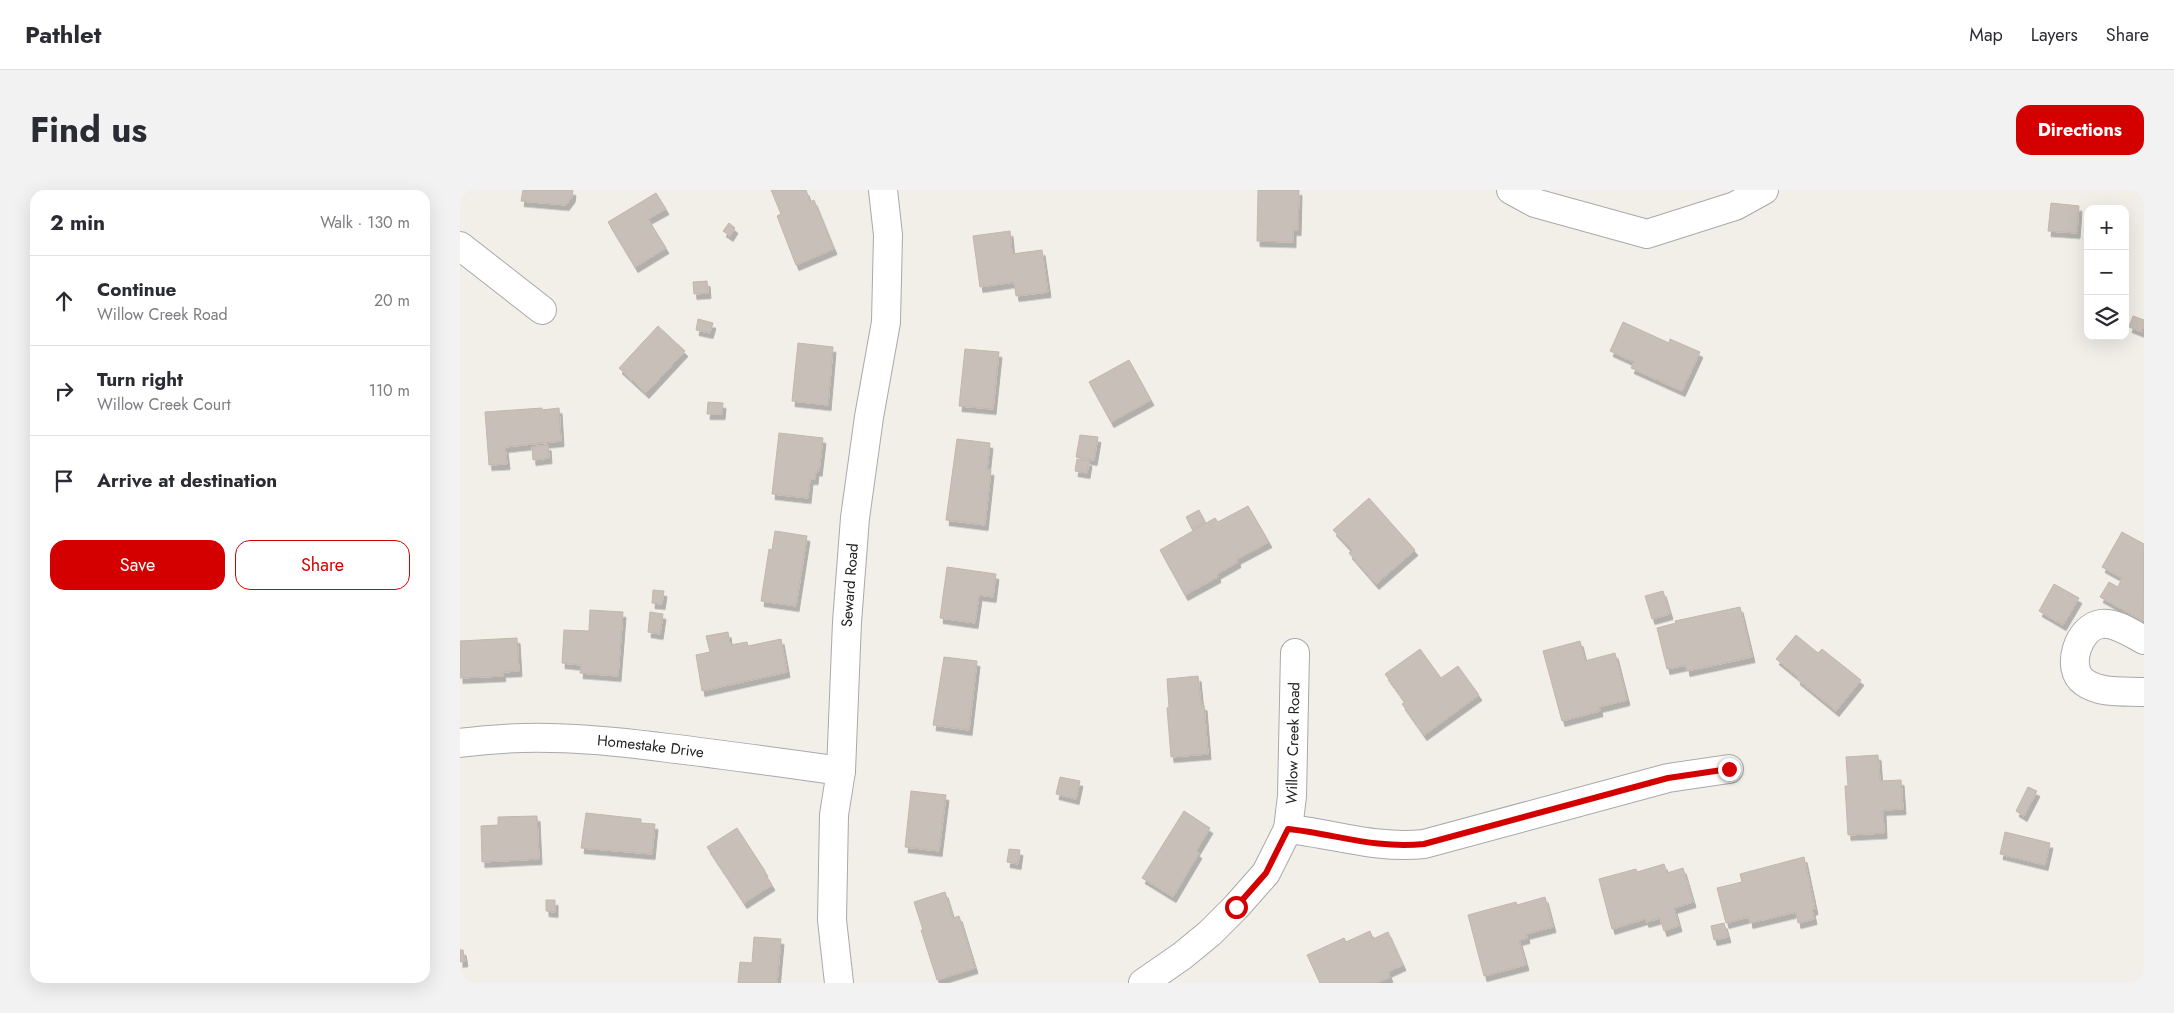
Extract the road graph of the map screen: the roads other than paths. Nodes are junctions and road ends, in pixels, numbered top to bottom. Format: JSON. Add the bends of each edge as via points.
{"nodes":[{"id":1,"x":883,"y":190,"type":"edge"},
{"id":2,"x":1511,"y":190,"type":"edge"},
{"id":3,"x":1764,"y":190,"type":"edge"},
{"id":4,"x":460,"y":246,"type":"edge"},
{"id":5,"x":542,"y":310,"type":"dead end"},
{"id":6,"x":2144,"y":640,"type":"edge"},
{"id":7,"x":1295,"y":653,"type":"dead end"},
{"id":8,"x":2144,"y":692,"type":"edge"},
{"id":9,"x":460,"y":743,"type":"edge"},
{"id":10,"x":1729,"y":769,"type":"dead end"},
{"id":11,"x":841,"y":771,"type":"junction"},
{"id":12,"x":1288,"y":829,"type":"junction"},
{"id":13,"x":839,"y":983,"type":"edge"},
{"id":14,"x":1143,"y":983,"type":"edge"}],
"edges":[{"from":1,"to":11,"type":"street","name":"Seward Road","via":[[888,235],[886,322],[855,518]]},
{"from":2,"to":3,"type":"street","via":[[1535,203],[1647,234],[1736,206]]},
{"from":4,"to":5,"type":"street"},
{"from":6,"to":8,"type":"street","via":[[2114,625],[2101,624],[2084,632],[2076,648],[2075,667],[2082,681],[2100,689]]},
{"from":7,"to":12,"type":"street","name":"Willow Creek Road","via":[[1293,777]]},
{"from":9,"to":11,"type":"street","name":"Homestake Drive","via":[[554,737],[606,740]]},
{"from":10,"to":12,"type":"street","via":[[1668,778],[1424,844],[1374,845]]},
{"from":11,"to":13,"type":"street","name":"Seward Road","via":[[834,815],[832,920]]},
{"from":12,"to":14,"type":"street","name":"Willow Creek Road","via":[[1266,873],[1236,907],[1182,956]]}]}
